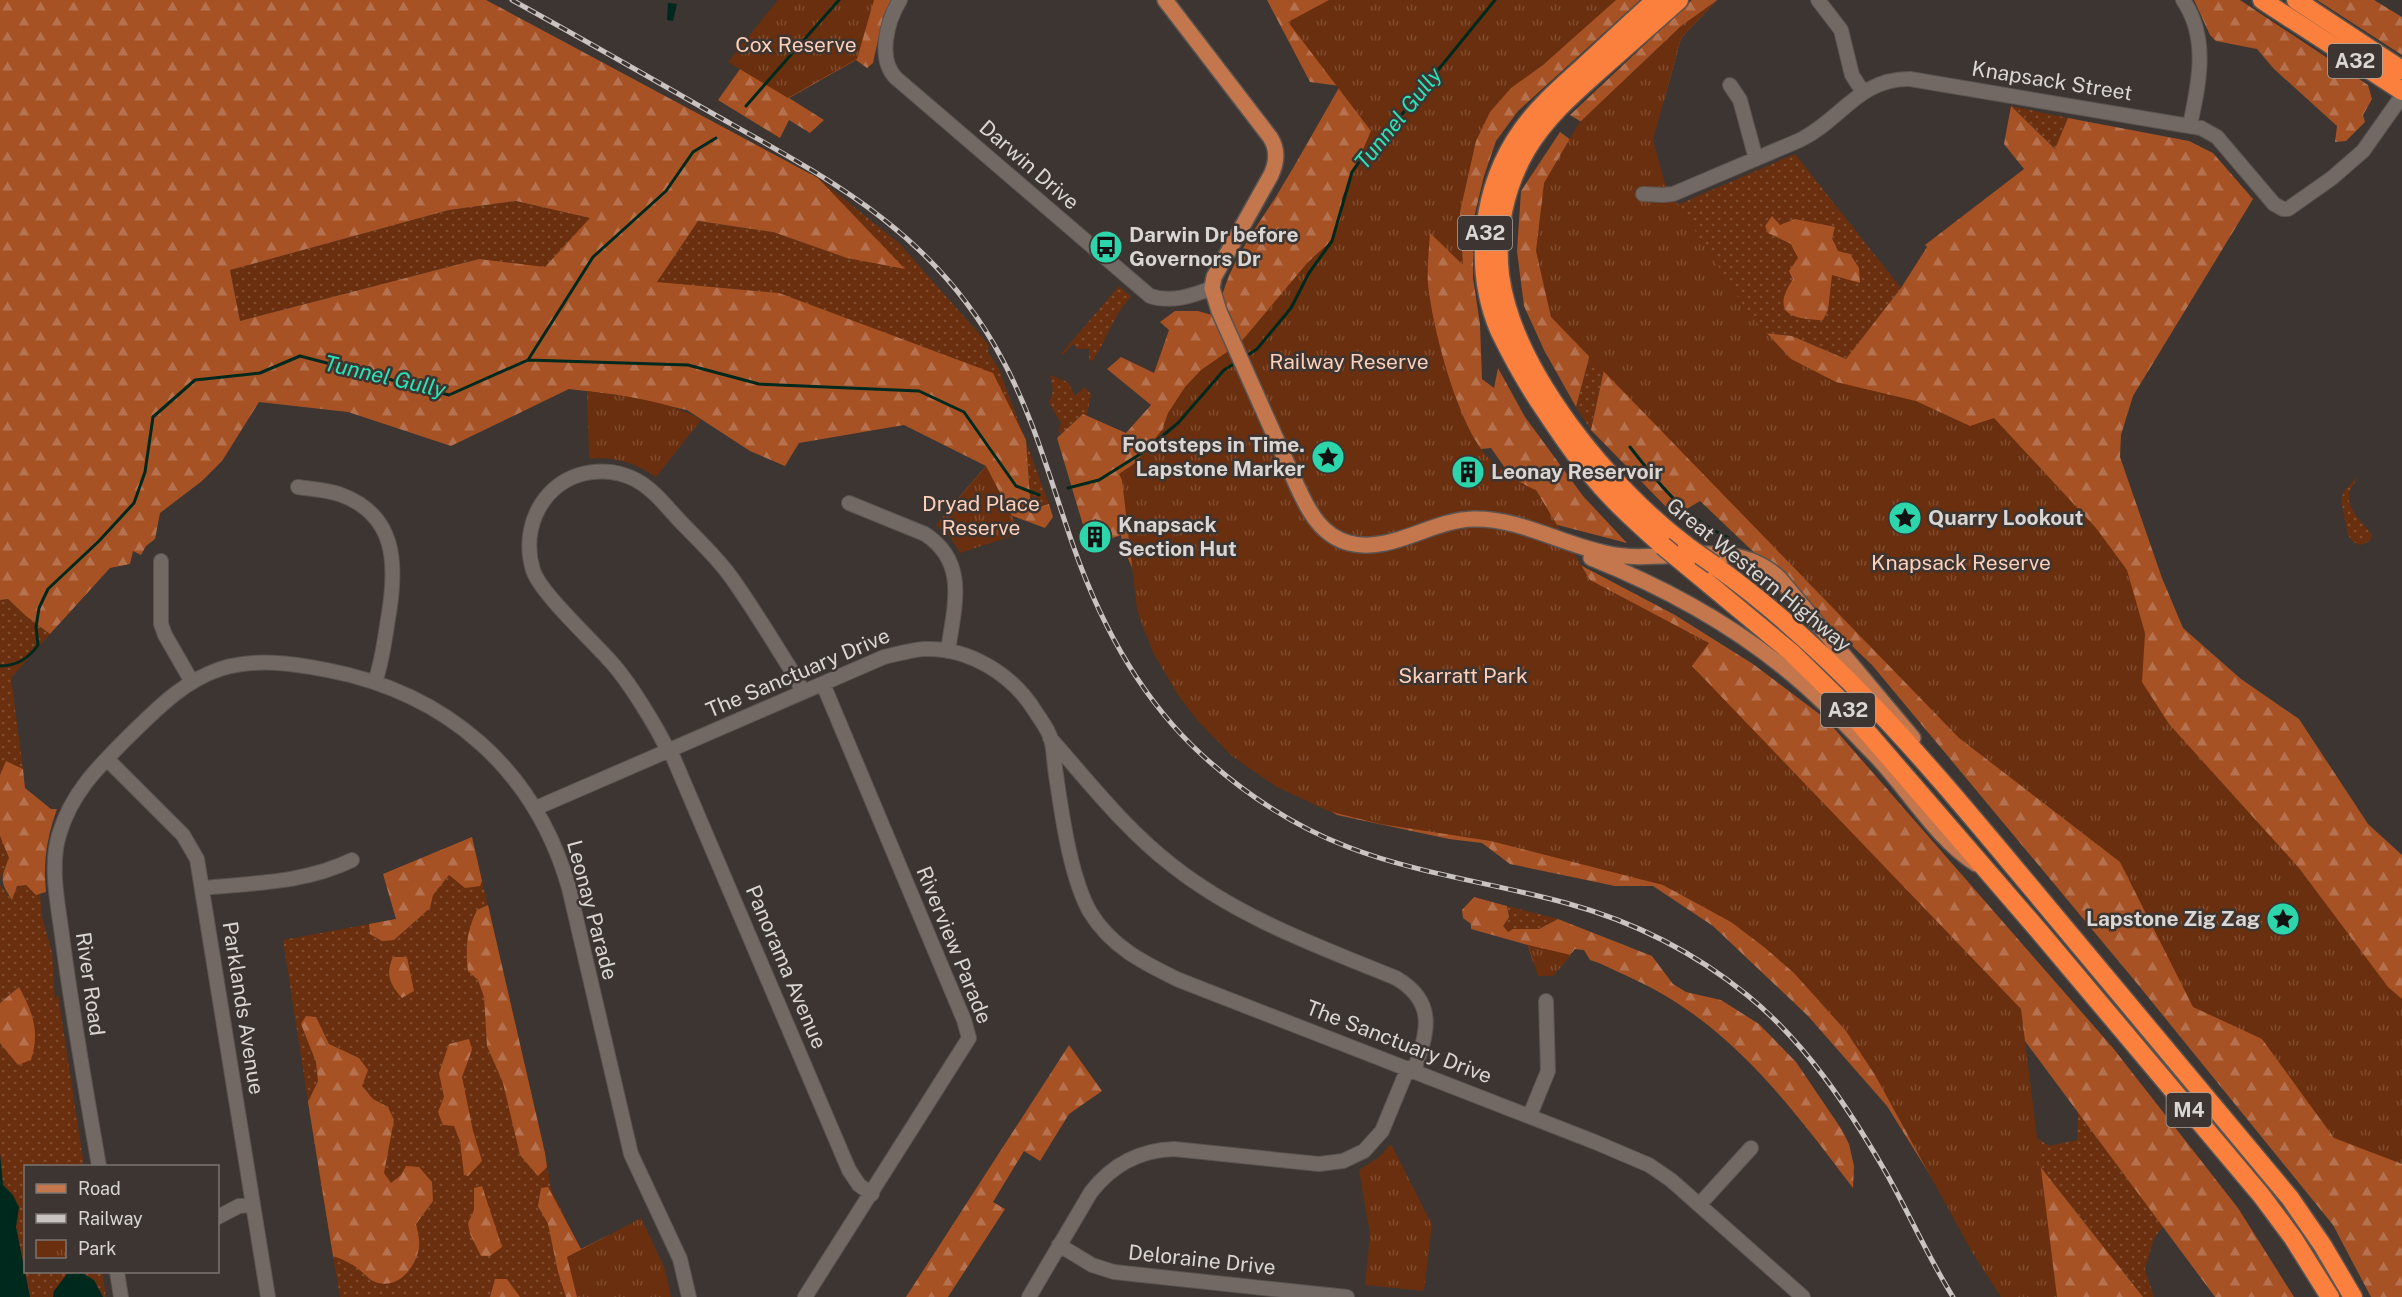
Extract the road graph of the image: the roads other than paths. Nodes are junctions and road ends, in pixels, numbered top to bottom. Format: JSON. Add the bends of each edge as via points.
{"nodes":[{"id":1,"x":900,"y":0,"type":"edge"},
{"id":2,"x":1165,"y":0,"type":"edge"},
{"id":3,"x":1656,"y":0,"type":"edge"},
{"id":4,"x":1679,"y":0,"type":"edge"},
{"id":5,"x":1818,"y":0,"type":"edge"},
{"id":6,"x":2183,"y":0,"type":"edge"},
{"id":7,"x":2262,"y":0,"type":"edge"},
{"id":8,"x":2296,"y":0,"type":"edge"},
{"id":9,"x":2372,"y":51,"type":"junction"},
{"id":10,"x":2402,"y":70,"type":"edge"},
{"id":11,"x":2402,"y":81,"type":"edge"},
{"id":12,"x":1730,"y":85,"type":"dead end"},
{"id":13,"x":1863,"y":92,"type":"junction"},
{"id":14,"x":2402,"y":94,"type":"edge"},
{"id":15,"x":2190,"y":125,"type":"junction"},
{"id":16,"x":1756,"y":159,"type":"junction"},
{"id":17,"x":1643,"y":194,"type":"dead end"},
{"id":18,"x":1212,"y":288,"type":"junction"},
{"id":19,"x":298,"y":487,"type":"dead end"},
{"id":20,"x":849,"y":503,"type":"dead end"},
{"id":21,"x":1523,"y":527,"type":"junction"},
{"id":22,"x":161,"y":561,"type":"dead end"},
{"id":23,"x":948,"y":651,"type":"junction"},
{"id":24,"x":192,"y":682,"type":"junction"},
{"id":25,"x":375,"y":682,"type":"junction"},
{"id":26,"x":823,"y":684,"type":"junction"},
{"id":27,"x":803,"y":692,"type":"junction"},
{"id":28,"x":1050,"y":738,"type":"junction"},
{"id":29,"x":669,"y":750,"type":"junction"},
{"id":30,"x":106,"y":759,"type":"junction"},
{"id":31,"x":1078,"y":770,"type":"junction"},
{"id":32,"x":1056,"y":778,"type":"junction"},
{"id":33,"x":69,"y":808,"type":"joint"},
{"id":34,"x":536,"y":808,"type":"junction"},
{"id":35,"x":2007,"y":859,"type":"junction"},
{"id":36,"x":352,"y":860,"type":"dead end"},
{"id":37,"x":1990,"y":874,"type":"junction"},
{"id":38,"x":203,"y":888,"type":"junction"},
{"id":39,"x":2039,"y":931,"type":"joint"},
{"id":40,"x":1546,"y":1000,"type":"dead end"},
{"id":41,"x":1411,"y":1069,"type":"junction"},
{"id":42,"x":1530,"y":1116,"type":"junction"},
{"id":43,"x":2228,"y":1123,"type":"joint"},
{"id":44,"x":1751,"y":1148,"type":"dead end"},
{"id":45,"x":99,"y":1165,"type":"edge"},
{"id":46,"x":872,"y":1194,"type":"junction"},
{"id":47,"x":252,"y":1205,"type":"junction"},
{"id":48,"x":1699,"y":1205,"type":"junction"},
{"id":49,"x":219,"y":1216,"type":"edge"},
{"id":50,"x":1059,"y":1245,"type":"junction"},
{"id":51,"x":117,"y":1273,"type":"edge"},
{"id":52,"x":1286,"y":1294,"type":"edge"},
{"id":53,"x":121,"y":1297,"type":"edge"},
{"id":54,"x":268,"y":1297,"type":"edge"},
{"id":55,"x":689,"y":1297,"type":"edge"},
{"id":56,"x":805,"y":1297,"type":"edge"},
{"id":57,"x":1029,"y":1297,"type":"edge"},
{"id":58,"x":1347,"y":1297,"type":"edge"},
{"id":59,"x":1803,"y":1297,"type":"edge"},
{"id":60,"x":2330,"y":1297,"type":"edge"},
{"id":61,"x":2353,"y":1297,"type":"edge"}],
"edges":[{"from":1,"to":18,"type":"street","name":"Darwin Drive","via":[[887,38],[888,65],[894,77],[1150,296],[1187,297]]},
{"from":2,"to":18,"type":"main road","via":[[1275,148],[1271,175],[1217,271]]},
{"from":3,"to":37,"type":"highway","name":"Great Western Highway","number":"A32","bridge":true,"via":[[1544,103],[1506,158],[1492,192],[1485,232],[1488,293],[1493,312],[1533,392],[1609,495],[1663,546],[1792,653],[1837,697]]},
{"from":4,"to":35,"type":"highway","name":"Great Western Highway","number":"A32","bridge":true,"via":[[1571,96],[1536,136],[1518,166],[1503,214],[1499,250],[1504,293],[1515,329],[1553,399],[1626,492],[1687,546],[1805,637],[1848,678]]},
{"from":5,"to":13,"type":"street","via":[[1841,30],[1852,75]]},
{"from":6,"to":15,"type":"street","via":[[2192,14],[2201,46]]},
{"from":7,"to":14,"type":"highway","number":"A32"},
{"from":8,"to":9,"type":"highway","number":"A32"},
{"from":9,"to":10,"type":"highway","number":"A32"},
{"from":9,"to":11,"type":"highway"},
{"from":12,"to":16,"type":"street","via":[[1740,100]]},
{"from":13,"to":15,"type":"street","name":"Knapsack Street","via":[[1884,81],[1910,79]]},
{"from":13,"to":16,"type":"street","name":"Knapsack Street","via":[[1809,136]]},
{"from":14,"to":15,"type":"street","name":"Knapsack Street","via":[[2363,152],[2332,178],[2283,209],[2274,204],[2217,137]]},
{"from":16,"to":17,"type":"street","name":"Knapsack Street","via":[[1673,194]]},
{"from":18,"to":21,"type":"main road","via":[[1308,509],[1323,528],[1340,540],[1375,545],[1473,519],[1494,519]]},
{"from":19,"to":25,"type":"street","via":[[352,500],[371,515],[387,536],[394,582]]},
{"from":20,"to":23,"type":"street","via":[[925,534],[949,558],[956,588]]},
{"from":21,"to":35,"type":"main road","via":[[1612,555],[1732,555],[1754,560],[1769,569],[1883,701]]},
{"from":21,"to":37,"type":"main road","via":[[1665,591],[1762,651],[1828,707],[1881,761],[1958,852]]},
{"from":22,"to":24,"type":"street","via":[[161,624]]},
{"from":23,"to":26,"type":"street","name":"The Sanctuary Drive","via":[[925,649],[884,657]]},
{"from":23,"to":28,"type":"street","name":"The Sanctuary Drive","via":[[976,660],[1012,683],[1032,706]]},
{"from":24,"to":25,"type":"street","name":"Leonay Parade","via":[[221,669],[262,662],[314,667]]},
{"from":24,"to":30,"type":"street","name":"Leonay Parade","via":[[166,700]]},
{"from":25,"to":34,"type":"street","name":"Leonay Parade","via":[[432,707],[481,743]]},
{"from":26,"to":27,"type":"street","name":"The Sanctuary Drive"},
{"from":26,"to":46,"type":"street","name":"Riverview Parade","via":[[969,1038]]},
{"from":27,"to":29,"type":"street","name":"The Sanctuary Drive"},
{"from":27,"to":29,"type":"street","name":"Panorama Avenue","via":[[731,576],[655,494],[623,474],[602,471],[578,475],[551,492],[536,513],[529,546],[532,569],[544,588],[618,670]]},
{"from":28,"to":31,"type":"street"},
{"from":28,"to":32,"type":"street","name":"The Sanctuary Drive"},
{"from":29,"to":34,"type":"street","name":"The Sanctuary Drive"},
{"from":29,"to":46,"type":"street","name":"Panorama Avenue","via":[[849,1170],[859,1185]]},
{"from":30,"to":33,"type":"street","name":"Leonay Parade","via":[[81,787]]},
{"from":30,"to":38,"type":"street","name":"Parklands Avenue","via":[[190,845]]},
{"from":31,"to":32,"type":"street"},
{"from":31,"to":41,"type":"street","via":[[1133,831],[1211,894],[1260,921],[1408,986],[1421,1002],[1427,1024],[1425,1039]]},
{"from":32,"to":41,"type":"street","name":"The Sanctuary Drive","via":[[1074,871],[1084,899],[1095,919],[1122,948],[1179,980]]},
{"from":33,"to":45,"type":"street","name":"River Road","via":[[56,845],[56,884]]},
{"from":34,"to":55,"type":"street","name":"Leonay Parade","via":[[569,888],[631,1154],[680,1259]]},
{"from":35,"to":43,"type":"highway","name":"Great Western Highway","number":"A32"},
{"from":36,"to":38,"type":"street","via":[[322,873]]},
{"from":37,"to":39,"type":"highway","name":"Great Western Highway","number":"A32"},
{"from":38,"to":47,"type":"street","name":"Parklands Avenue"},
{"from":39,"to":60,"type":"highway","number":"M4","via":[[2261,1195]]},
{"from":40,"to":42,"type":"street","via":[[1548,1071]]},
{"from":41,"to":42,"type":"street","name":"The Sanctuary Drive"},
{"from":41,"to":50,"type":"street","via":[[1382,1131],[1352,1158],[1319,1164],[1174,1149],[1152,1151],[1130,1159],[1101,1179]]},
{"from":42,"to":48,"type":"street","name":"The Sanctuary Drive","via":[[1649,1165]]},
{"from":43,"to":61,"type":"highway","number":"M4","via":[[2305,1218]]},
{"from":44,"to":48,"type":"street"},
{"from":46,"to":56,"type":"street","name":"Riverview Parade"},
{"from":47,"to":49,"type":"street"},
{"from":47,"to":54,"type":"street","name":"Parklands Avenue"},
{"from":48,"to":59,"type":"street","name":"The Sanctuary Drive"},
{"from":50,"to":52,"type":"street","name":"Deloraine Drive","via":[[1108,1271]]},
{"from":50,"to":57,"type":"street"},
{"from":51,"to":53,"type":"street"},
{"from":52,"to":58,"type":"street","name":"Deloraine Drive"}]}
